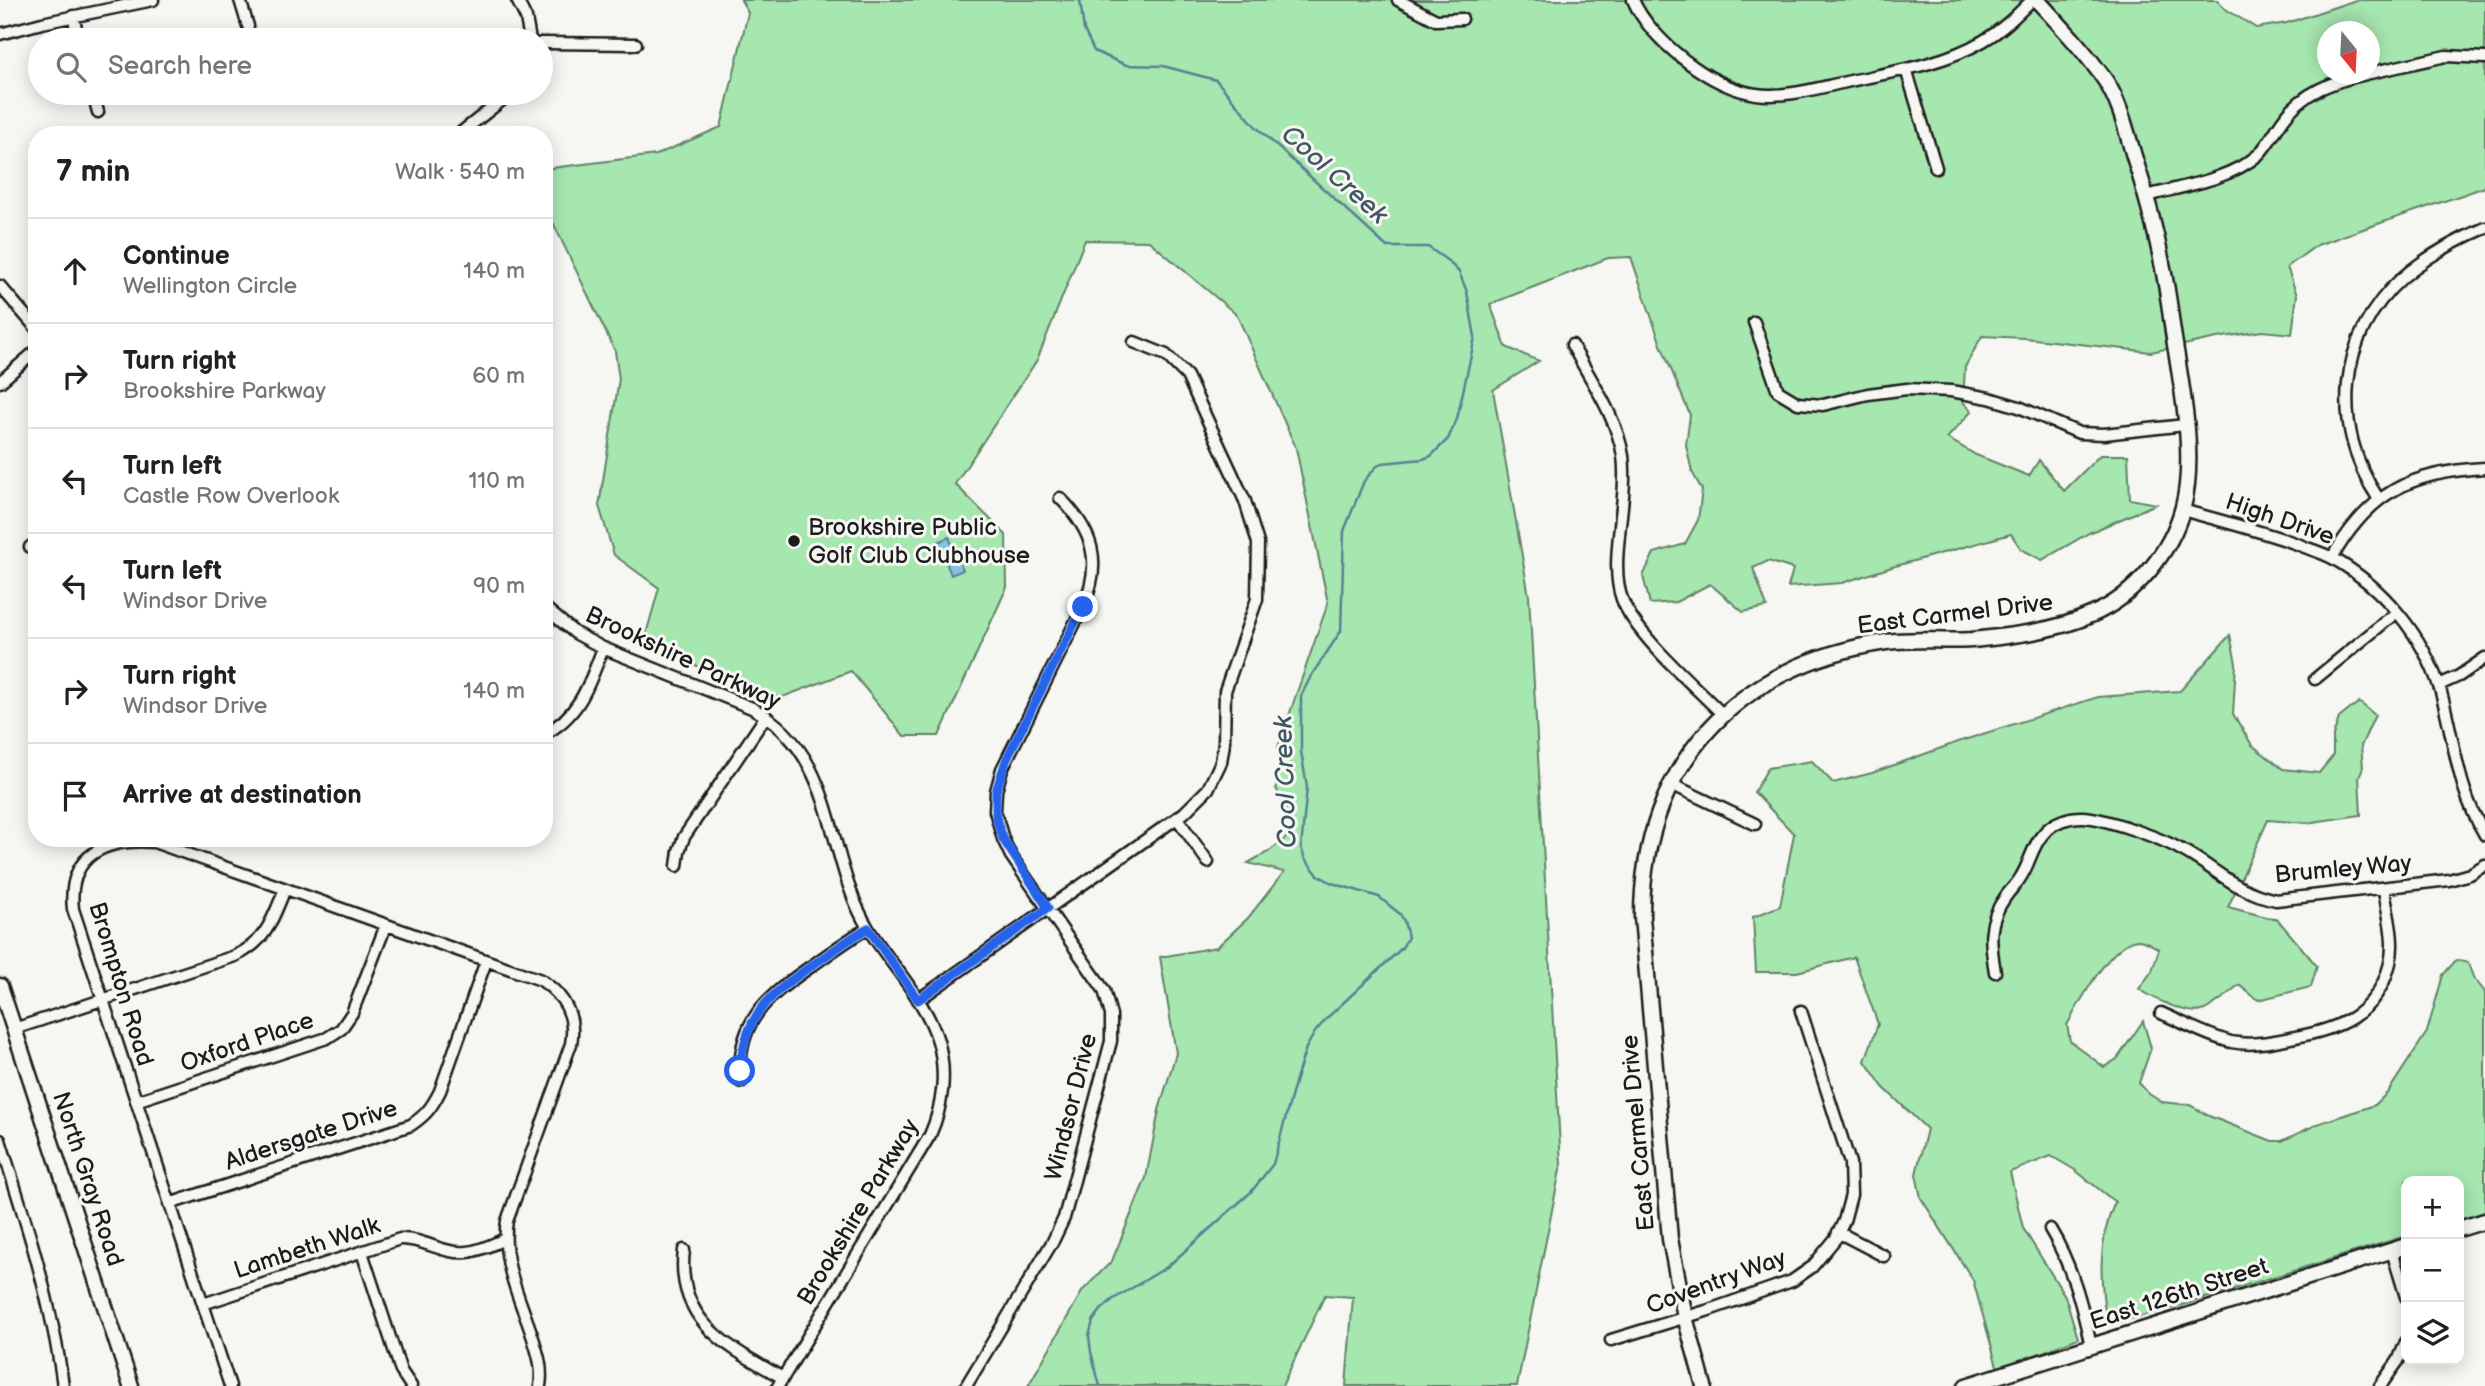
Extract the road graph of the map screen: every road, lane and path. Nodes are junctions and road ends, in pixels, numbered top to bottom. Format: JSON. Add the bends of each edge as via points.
{"nodes":[{"id":1,"x":153,"y":0,"type":"edge"},
{"id":2,"x":240,"y":0,"type":"edge"},
{"id":3,"x":517,"y":0,"type":"edge"},
{"id":4,"x":1398,"y":0,"type":"edge"},
{"id":5,"x":1633,"y":0,"type":"edge"},
{"id":6,"x":2034,"y":0,"type":"edge"},
{"id":7,"x":73,"y":16,"type":"junction"},
{"id":8,"x":1462,"y":19,"type":"dead end"},
{"id":9,"x":248,"y":26,"type":"dead end"},
{"id":10,"x":76,"y":28,"type":"edge"},
{"id":11,"x":528,"y":28,"type":"edge"},
{"id":12,"x":0,"y":34,"type":"edge"},
{"id":13,"x":553,"y":43,"type":"edge"},
{"id":14,"x":636,"y":44,"type":"dead end"},
{"id":15,"x":2485,"y":58,"type":"edge"},
{"id":16,"x":1906,"y":69,"type":"junction"},
{"id":17,"x":2380,"y":70,"type":"edge"},
{"id":18,"x":2331,"y":84,"type":"edge"},
{"id":19,"x":96,"y":105,"type":"edge"},
{"id":20,"x":496,"y":105,"type":"edge"},
{"id":21,"x":98,"y":112,"type":"dead end"},
{"id":22,"x":469,"y":126,"type":"edge"},
{"id":23,"x":1936,"y":168,"type":"dead end"},
{"id":24,"x":2147,"y":196,"type":"junction"},
{"id":25,"x":2485,"y":228,"type":"edge"},
{"id":26,"x":0,"y":286,"type":"edge"},
{"id":27,"x":28,"y":319,"type":"edge"},
{"id":28,"x":1754,"y":322,"type":"dead end"},
{"id":29,"x":1134,"y":342,"type":"dead end"},
{"id":30,"x":1572,"y":345,"type":"dead end"},
{"id":31,"x":28,"y":358,"type":"edge"},
{"id":32,"x":0,"y":382,"type":"edge"},
{"id":33,"x":2185,"y":425,"type":"junction"},
{"id":34,"x":2485,"y":468,"type":"edge"},
{"id":35,"x":1060,"y":498,"type":"dead end"},
{"id":36,"x":2378,"y":498,"type":"junction"},
{"id":37,"x":2182,"y":510,"type":"junction"},
{"id":38,"x":2332,"y":558,"type":"junction"},
{"id":39,"x":2397,"y":612,"type":"junction"},
{"id":40,"x":553,"y":615,"type":"edge"},
{"id":41,"x":603,"y":648,"type":"junction"},
{"id":42,"x":2485,"y":657,"type":"edge"},
{"id":43,"x":2315,"y":679,"type":"dead end"},
{"id":44,"x":2438,"y":685,"type":"junction"},
{"id":45,"x":1723,"y":715,"type":"junction"},
{"id":46,"x":766,"y":716,"type":"junction"},
{"id":47,"x":553,"y":728,"type":"edge"},
{"id":48,"x":1671,"y":784,"type":"junction"},
{"id":49,"x":1177,"y":818,"type":"junction"},
{"id":50,"x":1755,"y":824,"type":"dead end"},
{"id":51,"x":2485,"y":835,"type":"edge"},
{"id":52,"x":104,"y":847,"type":"edge"},
{"id":53,"x":168,"y":847,"type":"edge"},
{"id":54,"x":1208,"y":862,"type":"dead end"},
{"id":55,"x":677,"y":866,"type":"dead end"},
{"id":56,"x":2485,"y":866,"type":"edge"},
{"id":57,"x":2384,"y":888,"type":"junction"},
{"id":58,"x":285,"y":889,"type":"junction"},
{"id":59,"x":1048,"y":908,"type":"junction"},
{"id":60,"x":386,"y":925,"type":"junction"},
{"id":61,"x":868,"y":928,"type":"junction"},
{"id":62,"x":486,"y":961,"type":"junction"},
{"id":63,"x":1995,"y":972,"type":"dead end"},
{"id":64,"x":0,"y":986,"type":"edge"},
{"id":65,"x":103,"y":1000,"type":"junction"},
{"id":66,"x":918,"y":1000,"type":"junction"},
{"id":67,"x":1801,"y":1011,"type":"dead end"},
{"id":68,"x":2161,"y":1013,"type":"dead end"},
{"id":69,"x":14,"y":1029,"type":"junction"},
{"id":70,"x":741,"y":1082,"type":"dead end"},
{"id":71,"x":136,"y":1101,"type":"junction"},
{"id":72,"x":0,"y":1140,"type":"edge"},
{"id":73,"x":170,"y":1204,"type":"junction"},
{"id":74,"x":2485,"y":1221,"type":"edge"},
{"id":75,"x":2464,"y":1227,"type":"edge"},
{"id":76,"x":2050,"y":1229,"type":"dead end"},
{"id":77,"x":1838,"y":1232,"type":"junction"},
{"id":78,"x":505,"y":1239,"type":"junction"},
{"id":79,"x":2399,"y":1248,"type":"edge"},
{"id":80,"x":684,"y":1250,"type":"dead end"},
{"id":81,"x":362,"y":1252,"type":"junction"},
{"id":82,"x":1884,"y":1256,"type":"dead end"},
{"id":83,"x":203,"y":1304,"type":"junction"},
{"id":84,"x":1685,"y":1317,"type":"junction"},
{"id":85,"x":1611,"y":1340,"type":"dead end"},
{"id":86,"x":2091,"y":1346,"type":"junction"},
{"id":87,"x":2401,"y":1354,"type":"edge"},
{"id":88,"x":781,"y":1382,"type":"edge"},
{"id":89,"x":63,"y":1386,"type":"edge"},
{"id":90,"x":131,"y":1386,"type":"edge"},
{"id":91,"x":230,"y":1386,"type":"edge"},
{"id":92,"x":411,"y":1386,"type":"edge"},
{"id":93,"x":540,"y":1386,"type":"edge"},
{"id":94,"x":967,"y":1386,"type":"edge"},
{"id":95,"x":1703,"y":1386,"type":"edge"},
{"id":96,"x":1966,"y":1386,"type":"edge"},
{"id":97,"x":2381,"y":1386,"type":"edge"}],
"edges":[{"from":1,"to":7,"type":"street"},
{"from":2,"to":9,"type":"street"},
{"from":3,"to":11,"type":"street"},
{"from":4,"to":8,"type":"street","via":[[1436,20]]},
{"from":5,"to":16,"type":"street","via":[[1641,17],[1664,42],[1730,88],[1789,94]]},
{"from":6,"to":16,"type":"street","via":[[1983,41]]},
{"from":6,"to":24,"type":"street","name":"East Carmel Drive","via":[[2073,39],[2106,82]]},
{"from":7,"to":10,"type":"street"},
{"from":7,"to":12,"type":"street"},
{"from":13,"to":14,"type":"street"},
{"from":15,"to":17,"type":"street","via":[[2446,57]]},
{"from":16,"to":23,"type":"street"},
{"from":18,"to":24,"type":"street","via":[[2300,101],[2258,154],[2238,169]]},
{"from":19,"to":21,"type":"street"},
{"from":20,"to":22,"type":"street"},
{"from":24,"to":33,"type":"street","name":"East Carmel Drive","via":[[2168,292]]},
{"from":25,"to":36,"type":"street","via":[[2444,247],[2400,279],[2381,300],[2356,345],[2349,374],[2348,425],[2360,467]]},
{"from":26,"to":27,"type":"street"},
{"from":28,"to":33,"type":"street","via":[[1778,391],[1798,403],[1823,405],[1906,390],[1951,391],[2019,407],[2079,433]]},
{"from":29,"to":49,"type":"street","via":[[1166,355],[1187,376],[1245,501],[1258,543],[1257,599],[1227,684],[1218,771],[1200,799]]},
{"from":30,"to":45,"type":"street","via":[[1612,421],[1623,455],[1617,572],[1621,598],[1636,625]]},
{"from":31,"to":32,"type":"street"},
{"from":33,"to":37,"type":"street","name":"East Carmel Drive","via":[[2188,465]]},
{"from":34,"to":36,"type":"street","via":[[2425,477]]},
{"from":35,"to":59,"type":"street","name":"Windsor Drive","via":[[1089,537],[1092,583],[1002,769],[995,802],[1003,839]]},
{"from":36,"to":38,"type":"street"},
{"from":37,"to":38,"type":"street","name":"High Drive"},
{"from":37,"to":45,"type":"street","name":"East Carmel Drive","via":[[2172,538],[2142,579],[2095,614],[2022,633],[1889,642],[1838,653],[1779,675]]},
{"from":38,"to":39,"type":"street","name":"High Drive","via":[[2376,590]]},
{"from":39,"to":43,"type":"street"},
{"from":39,"to":44,"type":"street","name":"High Drive","via":[[2415,635]]},
{"from":40,"to":41,"type":"street","name":"Brookshire Parkway"},
{"from":41,"to":46,"type":"street","name":"Brookshire Parkway"},
{"from":41,"to":47,"type":"street","via":[[581,700]]},
{"from":42,"to":44,"type":"street"},
{"from":44,"to":51,"type":"street","name":"High Drive","via":[[2460,780]]},
{"from":45,"to":48,"type":"street","name":"East Carmel Drive","via":[[1697,742]]},
{"from":46,"to":55,"type":"street","via":[[684,837]]},
{"from":46,"to":61,"type":"street","name":"Brookshire Parkway","via":[[795,743],[814,774]]},
{"from":48,"to":50,"type":"street"},
{"from":48,"to":84,"type":"street","name":"East Carmel Drive","via":[[1647,852],[1642,917],[1670,1238]]},
{"from":49,"to":54,"type":"street"},
{"from":49,"to":59,"type":"street"},
{"from":52,"to":65,"type":"street","name":"Brompton Road","via":[[78,871],[72,900]]},
{"from":53,"to":58,"type":"street","name":"Brompton Road"},
{"from":56,"to":57,"type":"street","name":"Brumley Way","via":[[2449,880]]},
{"from":57,"to":63,"type":"street","name":"Brumley Way","via":[[2287,900],[2267,898],[2231,884],[2156,837],[2085,817],[2067,818],[2044,832],[2022,876],[1993,918],[1990,942]]},
{"from":57,"to":68,"type":"street","via":[[2393,945],[2390,965],[2379,991],[2341,1026],[2259,1044],[2244,1043],[2217,1037]]},
{"from":58,"to":60,"type":"street","name":"Brompton Road"},
{"from":58,"to":65,"type":"street","via":[[270,925],[253,947]]},
{"from":59,"to":66,"type":"street"},
{"from":59,"to":94,"type":"street","name":"Windsor Drive","via":[[1104,990],[1111,1015],[1111,1041],[1064,1218]]},
{"from":60,"to":62,"type":"street","name":"Brompton Road"},
{"from":60,"to":71,"type":"street","name":"Oxford Place","via":[[352,1013],[341,1029],[327,1038]]},
{"from":61,"to":66,"type":"street","name":"Brookshire Parkway"},
{"from":61,"to":70,"type":"street","via":[[765,1002],[754,1016],[743,1048]]},
{"from":62,"to":73,"type":"street","name":"Aldersgate Drive","via":[[439,1091],[422,1117],[411,1125]]},
{"from":62,"to":78,"type":"street","name":"Brompton Road","via":[[552,988],[571,1014],[573,1030],[507,1221]]},
{"from":64,"to":69,"type":"street","name":"North Gray Road"},
{"from":65,"to":69,"type":"street"},
{"from":65,"to":71,"type":"street","name":"Brompton Road"},
{"from":66,"to":88,"type":"street","name":"Brookshire Parkway","via":[[934,1031],[943,1067],[935,1124]]},
{"from":67,"to":77,"type":"street","name":"Coventry Way","via":[[1850,1163],[1851,1195]]},
{"from":69,"to":90,"type":"street","name":"North Gray Road"},
{"from":71,"to":73,"type":"street","name":"Brompton Road"},
{"from":72,"to":89,"type":"street","via":[[37,1258]]},
{"from":73,"to":83,"type":"street","name":"Brompton Road"},
{"from":74,"to":75,"type":"street"},
{"from":76,"to":86,"type":"street","via":[[2071,1267]]},
{"from":77,"to":82,"type":"street"},
{"from":77,"to":84,"type":"street","name":"Coventry Way","via":[[1819,1261],[1792,1281]]},
{"from":78,"to":81,"type":"street","name":"Lambeth Walk","via":[[458,1252],[410,1238]]},
{"from":78,"to":93,"type":"street","via":[[506,1256],[541,1362]]},
{"from":79,"to":86,"type":"street","name":"East 126th Street"},
{"from":80,"to":88,"type":"street","via":[[684,1283],[700,1320],[719,1339]]},
{"from":81,"to":83,"type":"street","name":"Lambeth Walk"},
{"from":81,"to":92,"type":"street","via":[[401,1371]]},
{"from":83,"to":91,"type":"street","name":"Brompton Road"},
{"from":84,"to":85,"type":"street","name":"Coventry Way"},
{"from":84,"to":95,"type":"street","name":"East Carmel Drive"},
{"from":86,"to":96,"type":"street","name":"East 126th Street"},
{"from":87,"to":97,"type":"street"}]}
